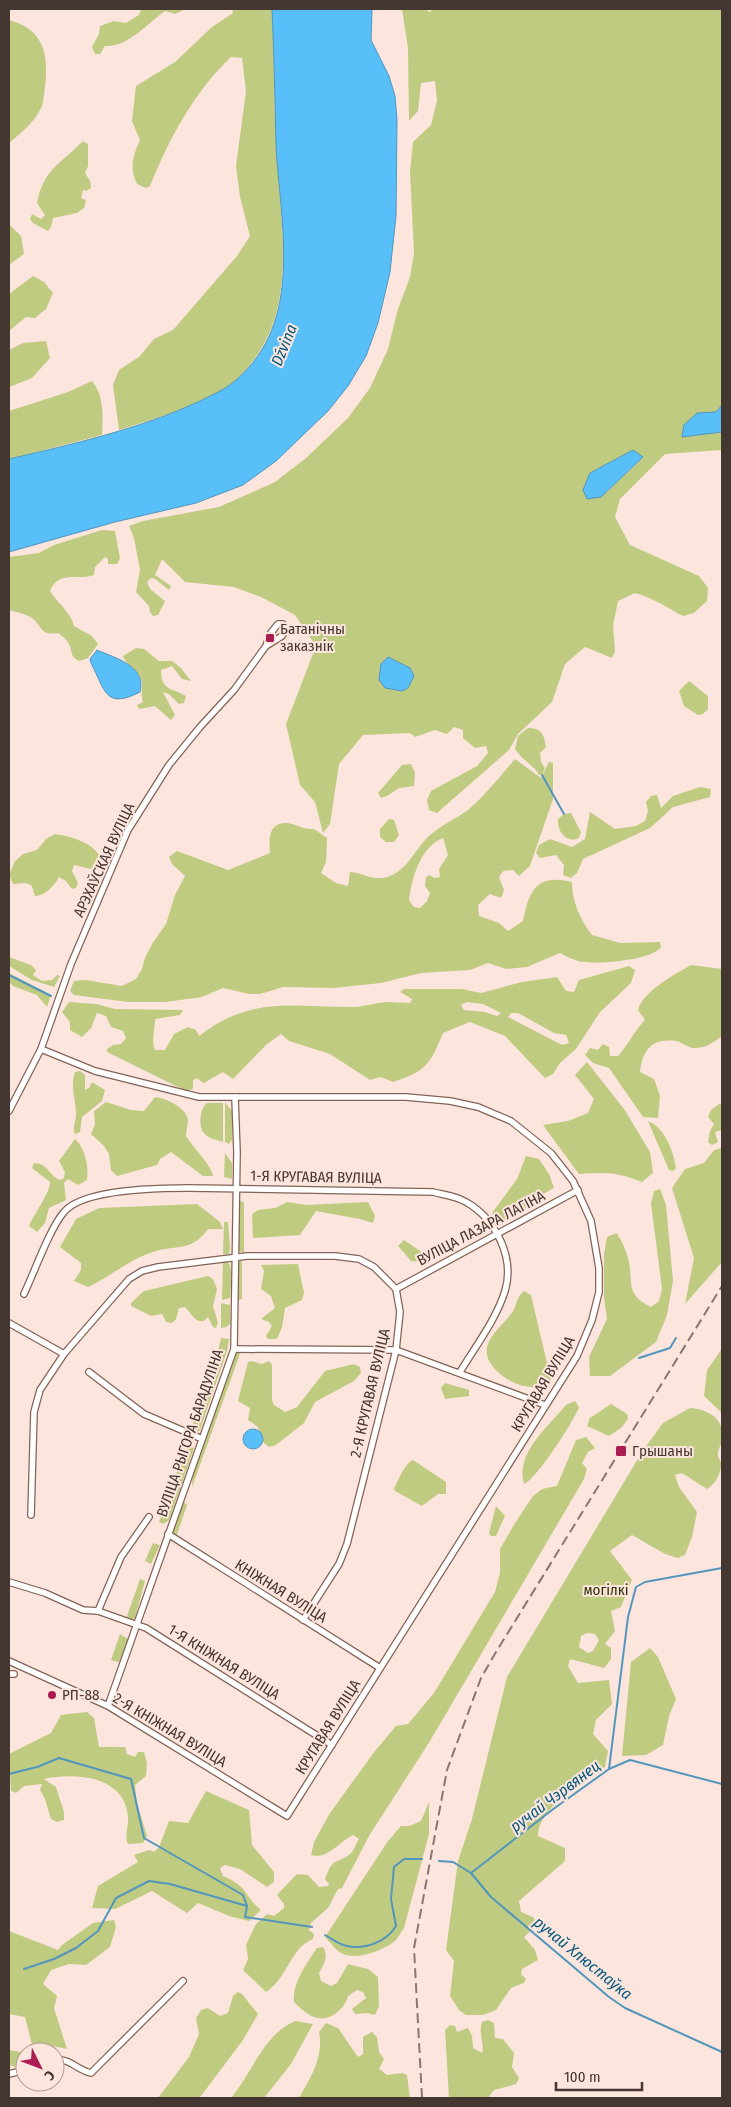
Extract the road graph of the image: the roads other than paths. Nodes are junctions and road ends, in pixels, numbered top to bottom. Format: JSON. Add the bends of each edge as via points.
{"nodes":[{"id":1,"x":266,"y":646,"type":"dead end"},
{"id":2,"x":42,"y":1049,"type":"junction"},
{"id":3,"x":235,"y":1097,"type":"junction"},
{"id":4,"x":9,"y":1111,"type":"edge"},
{"id":5,"x":235,"y":1188,"type":"junction"},
{"id":6,"x":578,"y":1190,"type":"junction"},
{"id":7,"x":497,"y":1232,"type":"junction"},
{"id":8,"x":235,"y":1257,"type":"junction"},
{"id":9,"x":396,"y":1289,"type":"junction"},
{"id":10,"x":24,"y":1294,"type":"dead end"},
{"id":11,"x":9,"y":1323,"type":"edge"},
{"id":12,"x":234,"y":1349,"type":"junction"},
{"id":13,"x":396,"y":1350,"type":"junction"},
{"id":14,"x":64,"y":1354,"type":"junction"},
{"id":15,"x":89,"y":1372,"type":"dead end"},
{"id":16,"x":460,"y":1372,"type":"junction"},
{"id":17,"x":545,"y":1405,"type":"junction"},
{"id":18,"x":200,"y":1438,"type":"junction"},
{"id":19,"x":31,"y":1515,"type":"dead end"},
{"id":20,"x":149,"y":1517,"type":"dead end"},
{"id":21,"x":168,"y":1534,"type":"junction"},
{"id":22,"x":9,"y":1582,"type":"edge"},
{"id":23,"x":98,"y":1612,"type":"junction"},
{"id":24,"x":303,"y":1620,"type":"junction"},
{"id":25,"x":137,"y":1624,"type":"junction"},
{"id":26,"x":9,"y":1660,"type":"edge"},
{"id":27,"x":380,"y":1668,"type":"junction"},
{"id":28,"x":108,"y":1706,"type":"junction"},
{"id":29,"x":332,"y":1745,"type":"junction"},
{"id":30,"x":287,"y":1816,"type":"joint"},
{"id":31,"x":184,"y":1981,"type":"dead end"},
{"id":32,"x":65,"y":2061,"type":"edge"}],
"edges":[{"from":1,"to":2,"type":"street","name":"АРЭХАЎСКАЯ ВУЛІЦА","via":[[234,690],[169,765],[128,830],[68,971]]},
{"from":2,"to":3,"type":"street","name":"КРУГАВАЯ ВУЛІЦА","via":[[95,1071],[190,1094]]},
{"from":2,"to":4,"type":"street","name":"АРЭХАЎСКАЯ ВУЛІЦА"},
{"from":3,"to":5,"type":"street","name":"ВУЛІЦА РЫГОРА БАРАДУЛІНА"},
{"from":3,"to":6,"type":"street","name":"КРУГАВАЯ ВУЛІЦА","via":[[406,1098],[478,1107],[512,1121],[542,1144]]},
{"from":5,"to":7,"type":"street","name":"1-Я КРУГАВАЯ ВУЛІЦА","via":[[432,1192],[466,1202]]},
{"from":5,"to":8,"type":"street","name":"ВУЛІЦА РЫГОРА БАРАДУЛІНА"},
{"from":5,"to":10,"type":"street","name":"1-Я КРУГАВАЯ ВУЛІЦА","via":[[159,1188],[90,1196],[76,1201],[60,1218]]},
{"from":6,"to":7,"type":"street","name":"ВУЛІЦА ЛАЗАРА ЛАГІНА"},
{"from":6,"to":17,"type":"street","name":"КРУГАВАЯ ВУЛІЦА","via":[[591,1221],[596,1244],[599,1292],[584,1342]]},
{"from":7,"to":9,"type":"street","name":"ВУЛІЦА ЛАЗАРА ЛАГІНА"},
{"from":7,"to":16,"type":"street","name":"1-Я КРУГАВАЯ ВУЛІЦА","via":[[506,1260],[505,1290],[496,1312]]},
{"from":8,"to":9,"type":"street","via":[[335,1256],[359,1260],[386,1276]]},
{"from":8,"to":12,"type":"street","name":"ВУЛІЦА РЫГОРА БАРАДУЛІНА"},
{"from":8,"to":14,"type":"street","via":[[142,1271],[117,1291]]},
{"from":9,"to":13,"type":"street","name":"2-Я КРУГАВАЯ ВУЛІЦА","via":[[400,1312]]},
{"from":11,"to":14,"type":"street"},
{"from":12,"to":13,"type":"street"},
{"from":12,"to":18,"type":"street","name":"ВУЛІЦА РЫГОРА БАРАДУЛІНА"},
{"from":13,"to":16,"type":"street"},
{"from":13,"to":24,"type":"street","name":"2-Я КРУГАВАЯ ВУЛІЦА","via":[[343,1555]]},
{"from":14,"to":19,"type":"street","via":[[45,1381],[36,1401]]},
{"from":15,"to":18,"type":"street","via":[[144,1414]]},
{"from":16,"to":17,"type":"street"},
{"from":17,"to":27,"type":"street","name":"КРУГАВАЯ ВУЛІЦА"},
{"from":18,"to":21,"type":"street","name":"ВУЛІЦА РЫГОРА БАРАДУЛІНА"},
{"from":20,"to":23,"type":"street","via":[[121,1556]]},
{"from":21,"to":24,"type":"street","name":"КНІЖНАЯ ВУЛІЦА"},
{"from":21,"to":25,"type":"street","name":"ВУЛІЦА РЫГОРА БАРАДУЛІНА"},
{"from":22,"to":23,"type":"street","name":"1-Я КНІЖНАЯ ВУЛІЦА","via":[[83,1610]]},
{"from":23,"to":25,"type":"street","name":"1-Я КНІЖНАЯ ВУЛІЦА"},
{"from":24,"to":27,"type":"street","name":"КНІЖНАЯ ВУЛІЦА"},
{"from":25,"to":28,"type":"street","name":"ВУЛІЦА РЫГОРА БАРАДУЛІНА"},
{"from":25,"to":29,"type":"street","name":"1-Я КНІЖНАЯ ВУЛІЦА"},
{"from":26,"to":28,"type":"street","name":"2-Я КНІЖНАЯ ВУЛІЦА"},
{"from":27,"to":29,"type":"street","name":"КРУГАВАЯ ВУЛІЦА"},
{"from":28,"to":30,"type":"street","name":"2-Я КНІЖНАЯ ВУЛІЦА"},
{"from":29,"to":30,"type":"street","name":"КРУГАВАЯ ВУЛІЦА"},
{"from":31,"to":32,"type":"street","via":[[91,2073],[80,2071],[70,2061]]}]}
